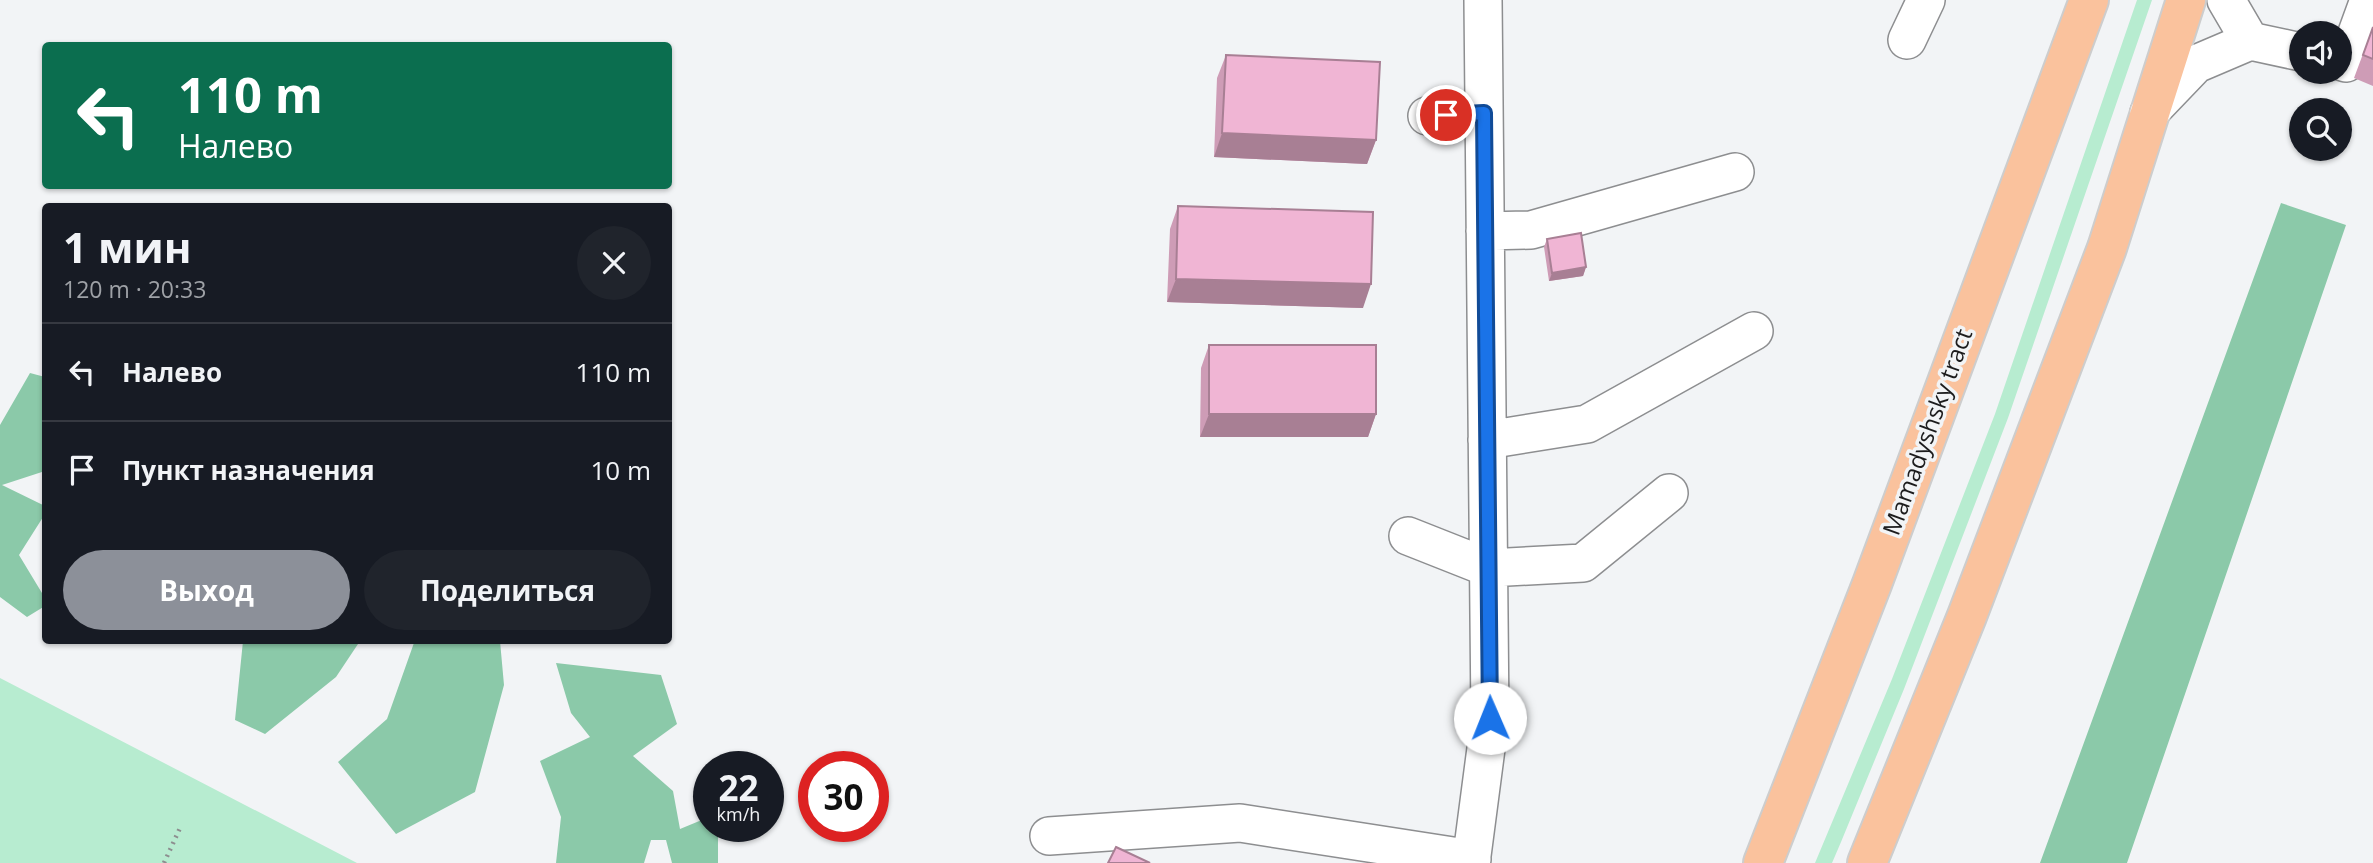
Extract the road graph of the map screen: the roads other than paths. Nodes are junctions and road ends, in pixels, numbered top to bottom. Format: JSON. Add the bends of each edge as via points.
{"nodes":[{"id":1,"x":1483,"y":0,"type":"edge"},
{"id":2,"x":1926,"y":0,"type":"edge"},
{"id":3,"x":2090,"y":0,"type":"edge"},
{"id":4,"x":2186,"y":0,"type":"edge"},
{"id":5,"x":2226,"y":0,"type":"edge"},
{"id":6,"x":2369,"y":0,"type":"edge"},
{"id":7,"x":1907,"y":40,"type":"dead end"},
{"id":8,"x":2250,"y":41,"type":"junction"},
{"id":9,"x":2352,"y":47,"type":"edge"},
{"id":10,"x":2289,"y":49,"type":"edge"},
{"id":11,"x":1484,"y":113,"type":"junction"},
{"id":12,"x":2150,"y":113,"type":"junction"},
{"id":13,"x":1427,"y":116,"type":"dead end"},
{"id":14,"x":1735,"y":172,"type":"dead end"},
{"id":15,"x":1485,"y":231,"type":"junction"},
{"id":16,"x":1754,"y":331,"type":"dead end"},
{"id":17,"x":1487,"y":440,"type":"junction"},
{"id":18,"x":1668,"y":493,"type":"dead end"},
{"id":19,"x":1408,"y":536,"type":"dead end"},
{"id":20,"x":1489,"y":568,"type":"junction"},
{"id":21,"x":1049,"y":836,"type":"dead end"},
{"id":22,"x":1471,"y":861,"type":"edge"},
{"id":23,"x":1763,"y":863,"type":"edge"},
{"id":24,"x":1867,"y":863,"type":"edge"}],
"edges":[{"from":1,"to":11,"type":"street"},
{"from":2,"to":7,"type":"street"},
{"from":3,"to":23,"type":"main road","name":"Mamadyshsky tract"},
{"from":4,"to":12,"type":"main road"},
{"from":5,"to":8,"type":"street"},
{"from":6,"to":9,"type":"street"},
{"from":8,"to":10,"type":"street"},
{"from":8,"to":12,"type":"street","via":[[2196,64]]},
{"from":11,"to":13,"type":"street"},
{"from":11,"to":15,"type":"street"},
{"from":12,"to":24,"type":"main road","via":[[2107,248]]},
{"from":14,"to":15,"type":"street","via":[[1531,230]]},
{"from":15,"to":17,"type":"street"},
{"from":16,"to":17,"type":"street","via":[[1587,424]]},
{"from":17,"to":20,"type":"street"},
{"from":18,"to":20,"type":"street","via":[[1583,563]]},
{"from":19,"to":20,"type":"street"},
{"from":20,"to":22,"type":"street","via":[[1490,718]]},
{"from":21,"to":22,"type":"street","via":[[1240,823]]}]}
